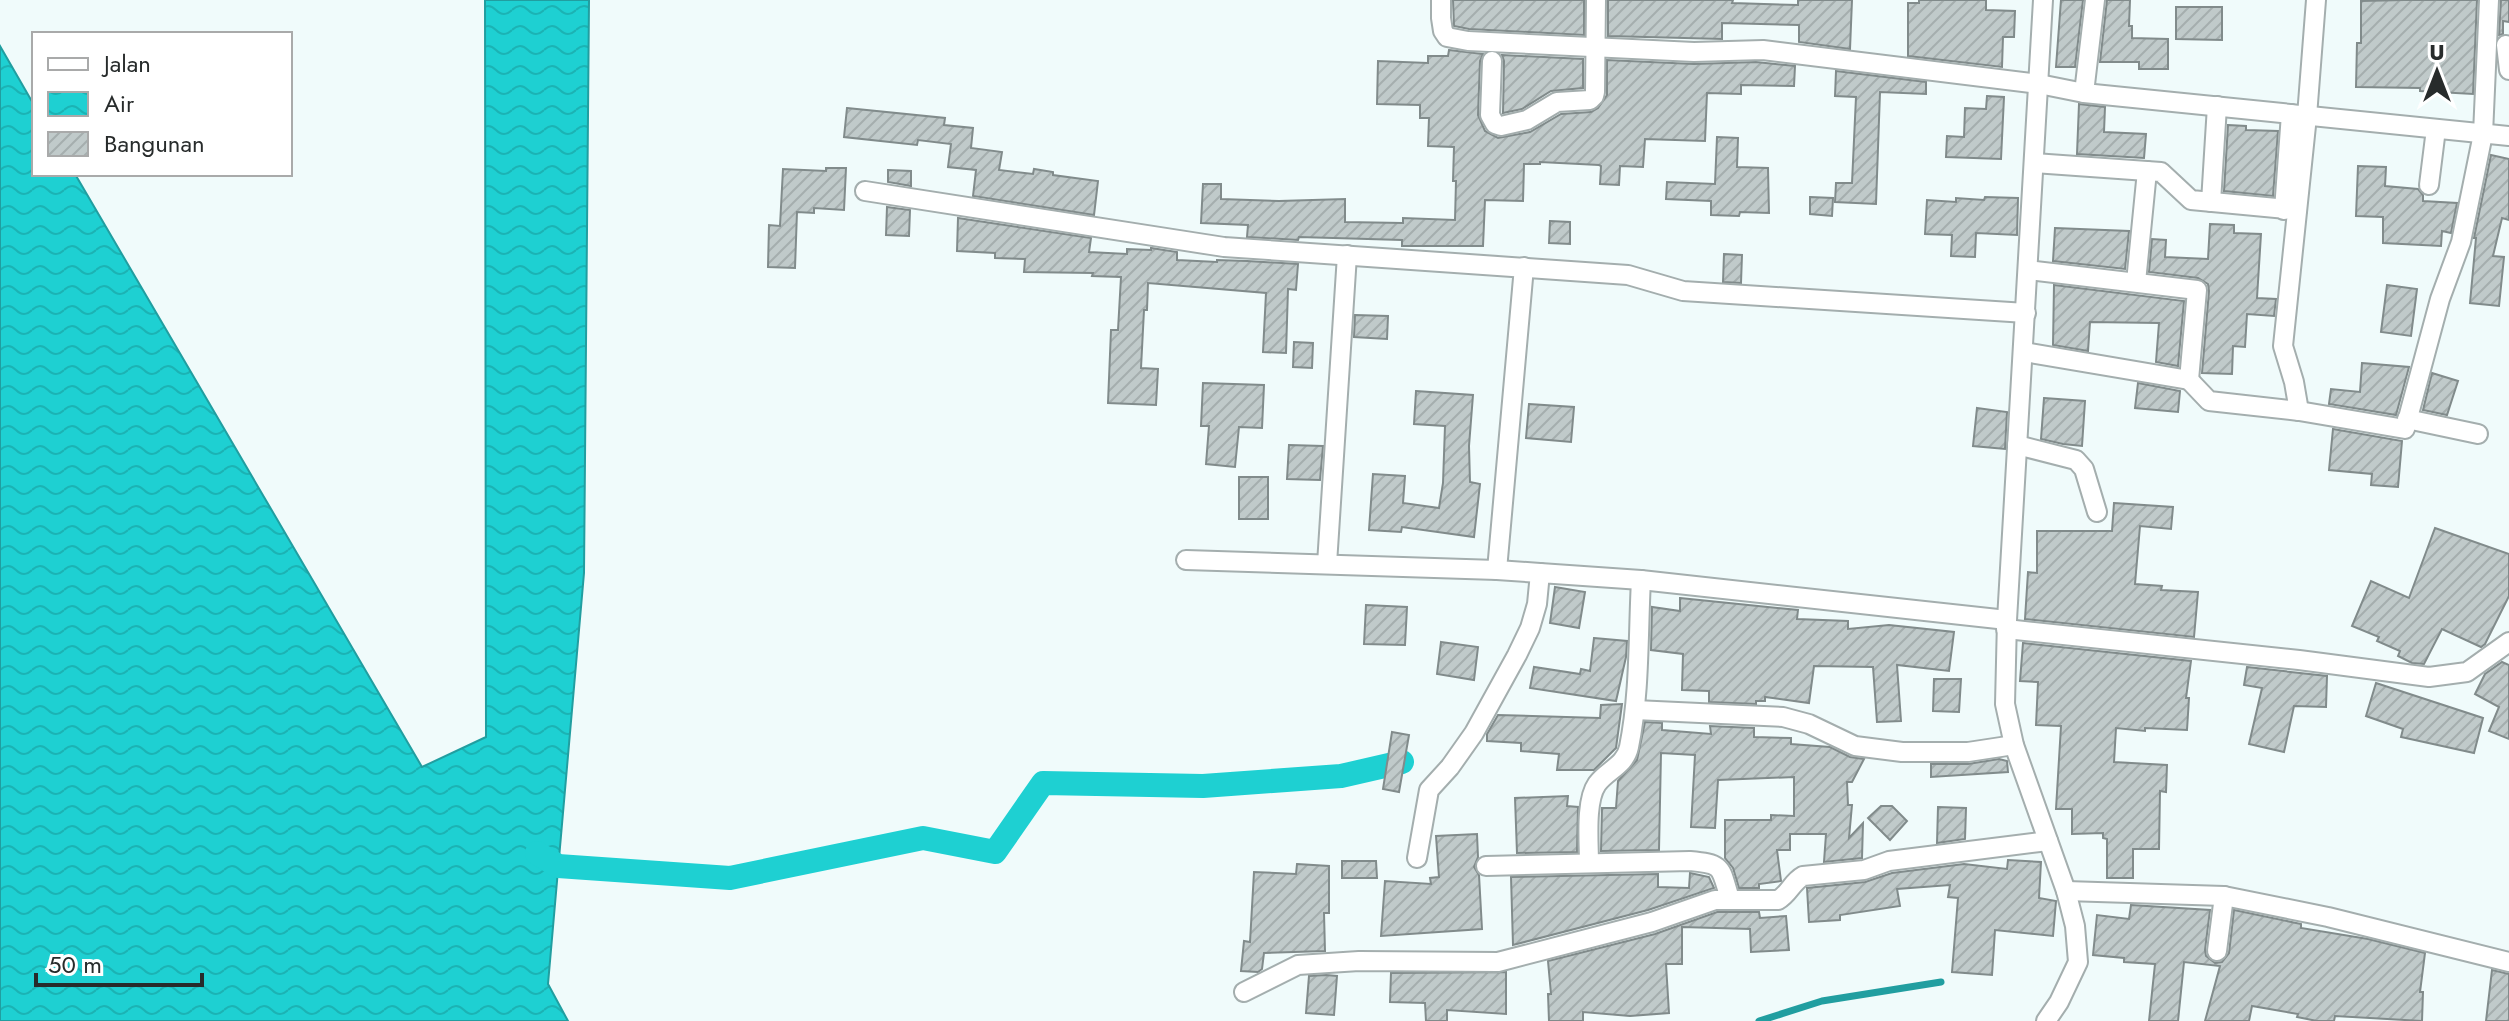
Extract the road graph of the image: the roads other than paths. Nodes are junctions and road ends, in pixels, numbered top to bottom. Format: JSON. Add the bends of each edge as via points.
{"nodes":[{"id":1,"x":1441,"y":0,"type":"edge"},
{"id":2,"x":1596,"y":0,"type":"edge"},
{"id":3,"x":2043,"y":0,"type":"edge"},
{"id":4,"x":2095,"y":0,"type":"edge"},
{"id":5,"x":2316,"y":0,"type":"edge"},
{"id":6,"x":2489,"y":0,"type":"edge"},
{"id":7,"x":2506,"y":45,"type":"dead end"},
{"id":8,"x":1596,"y":48,"type":"junction"},
{"id":9,"x":1492,"y":61,"type":"dead end"},
{"id":10,"x":2509,"y":70,"type":"edge"},
{"id":11,"x":2039,"y":84,"type":"junction"},
{"id":12,"x":2084,"y":93,"type":"junction"},
{"id":13,"x":2217,"y":106,"type":"junction"},
{"id":14,"x":2299,"y":115,"type":"junction"},
{"id":15,"x":2436,"y":129,"type":"junction"},
{"id":16,"x":2483,"y":134,"type":"junction"},
{"id":17,"x":2509,"y":136,"type":"edge"},
{"id":18,"x":2034,"y":163,"type":"junction"},
{"id":19,"x":2147,"y":171,"type":"junction"},
{"id":20,"x":2429,"y":185,"type":"dead end"},
{"id":21,"x":865,"y":191,"type":"dead end"},
{"id":22,"x":2211,"y":202,"type":"junction"},
{"id":23,"x":2290,"y":210,"type":"junction"},
{"id":24,"x":1347,"y":255,"type":"junction"},
{"id":25,"x":1524,"y":267,"type":"junction"},
{"id":26,"x":2028,"y":270,"type":"junction"},
{"id":27,"x":2136,"y":282,"type":"junction"},
{"id":28,"x":2026,"y":313,"type":"junction"},
{"id":29,"x":2024,"y":352,"type":"junction"},
{"id":30,"x":2189,"y":380,"type":"junction"},
{"id":31,"x":2299,"y":411,"type":"junction"},
{"id":32,"x":2407,"y":419,"type":"junction"},
{"id":33,"x":2478,"y":434,"type":"dead end"},
{"id":34,"x":2017,"y":445,"type":"junction"},
{"id":35,"x":2097,"y":512,"type":"dead end"},
{"id":36,"x":1186,"y":560,"type":"dead end"},
{"id":37,"x":1327,"y":564,"type":"junction"},
{"id":38,"x":1497,"y":570,"type":"junction"},
{"id":39,"x":1540,"y":573,"type":"junction"},
{"id":40,"x":1641,"y":580,"type":"junction"},
{"id":41,"x":2007,"y":624,"type":"junction"},
{"id":42,"x":2505,"y":650,"type":"edge"},
{"id":43,"x":1635,"y":710,"type":"junction"},
{"id":44,"x":2014,"y":745,"type":"junction"},
{"id":45,"x":2048,"y":841,"type":"junction"},
{"id":46,"x":1417,"y":858,"type":"dead end"},
{"id":47,"x":1589,"y":863,"type":"junction"},
{"id":48,"x":1486,"y":866,"type":"dead end"},
{"id":49,"x":2066,"y":891,"type":"junction"},
{"id":50,"x":2224,"y":896,"type":"junction"},
{"id":51,"x":1730,"y":899,"type":"junction"},
{"id":52,"x":2217,"y":951,"type":"dead end"},
{"id":53,"x":2509,"y":962,"type":"edge"},
{"id":54,"x":1244,"y":992,"type":"dead end"},
{"id":55,"x":2046,"y":1021,"type":"edge"}],
"edges":[{"from":1,"to":8,"type":"street","via":[[1447,37]]},
{"from":2,"to":8,"type":"street"},
{"from":3,"to":11,"type":"street"},
{"from":4,"to":12,"type":"street"},
{"from":5,"to":14,"type":"street"},
{"from":6,"to":16,"type":"street"},
{"from":7,"to":10,"type":"street"},
{"from":8,"to":9,"type":"street","via":[[1590,100],[1557,102],[1527,120],[1501,126],[1490,115]]},
{"from":8,"to":11,"type":"street","via":[[1763,50]]},
{"from":11,"to":12,"type":"street"},
{"from":11,"to":18,"type":"street"},
{"from":12,"to":13,"type":"street"},
{"from":13,"to":14,"type":"street"},
{"from":13,"to":22,"type":"street"},
{"from":14,"to":15,"type":"street"},
{"from":14,"to":23,"type":"street"},
{"from":15,"to":16,"type":"street"},
{"from":15,"to":20,"type":"street"},
{"from":16,"to":17,"type":"street"},
{"from":16,"to":32,"type":"street","via":[[2461,242]]},
{"from":18,"to":19,"type":"street"},
{"from":18,"to":26,"type":"street"},
{"from":19,"to":22,"type":"street","via":[[2161,172],[2191,200]]},
{"from":19,"to":27,"type":"street"},
{"from":21,"to":24,"type":"street","via":[[1224,247]]},
{"from":22,"to":23,"type":"street"},
{"from":23,"to":31,"type":"street","via":[[2283,346]]},
{"from":24,"to":25,"type":"street"},
{"from":24,"to":37,"type":"street"},
{"from":25,"to":28,"type":"street","via":[[1628,275],[1683,291]]},
{"from":25,"to":38,"type":"street"},
{"from":26,"to":27,"type":"street"},
{"from":26,"to":28,"type":"street"},
{"from":27,"to":30,"type":"street","via":[[2197,290]]},
{"from":28,"to":29,"type":"street"},
{"from":29,"to":30,"type":"street"},
{"from":29,"to":34,"type":"street"},
{"from":30,"to":31,"type":"street","via":[[2209,401]]},
{"from":31,"to":32,"type":"street","via":[[2405,429]]},
{"from":32,"to":33,"type":"street"},
{"from":34,"to":35,"type":"street","via":[[2076,460],[2084,469]]},
{"from":34,"to":41,"type":"street"},
{"from":36,"to":37,"type":"street"},
{"from":37,"to":38,"type":"street"},
{"from":38,"to":39,"type":"street"},
{"from":39,"to":40,"type":"street"},
{"from":39,"to":46,"type":"street","via":[[1537,604],[1517,655],[1474,733],[1429,790]]},
{"from":40,"to":41,"type":"street"},
{"from":40,"to":43,"type":"street"},
{"from":41,"to":42,"type":"street","via":[[2429,677],[2467,672]]},
{"from":41,"to":44,"type":"street","via":[[2005,704]]},
{"from":43,"to":44,"type":"street","via":[[1783,717],[1855,746],[1902,752],[1968,752]]},
{"from":43,"to":47,"type":"street","via":[[1627,757],[1596,785],[1592,797]]},
{"from":44,"to":45,"type":"street"},
{"from":45,"to":49,"type":"street"},
{"from":45,"to":51,"type":"street","via":[[1803,876],[1778,900]]},
{"from":47,"to":48,"type":"street"},
{"from":47,"to":51,"type":"street","via":[[1714,863]]},
{"from":49,"to":50,"type":"street"},
{"from":49,"to":55,"type":"street","via":[[2078,962]]},
{"from":50,"to":52,"type":"street"},
{"from":50,"to":53,"type":"street"},
{"from":51,"to":54,"type":"street","via":[[1498,962],[1298,965]]}]}
